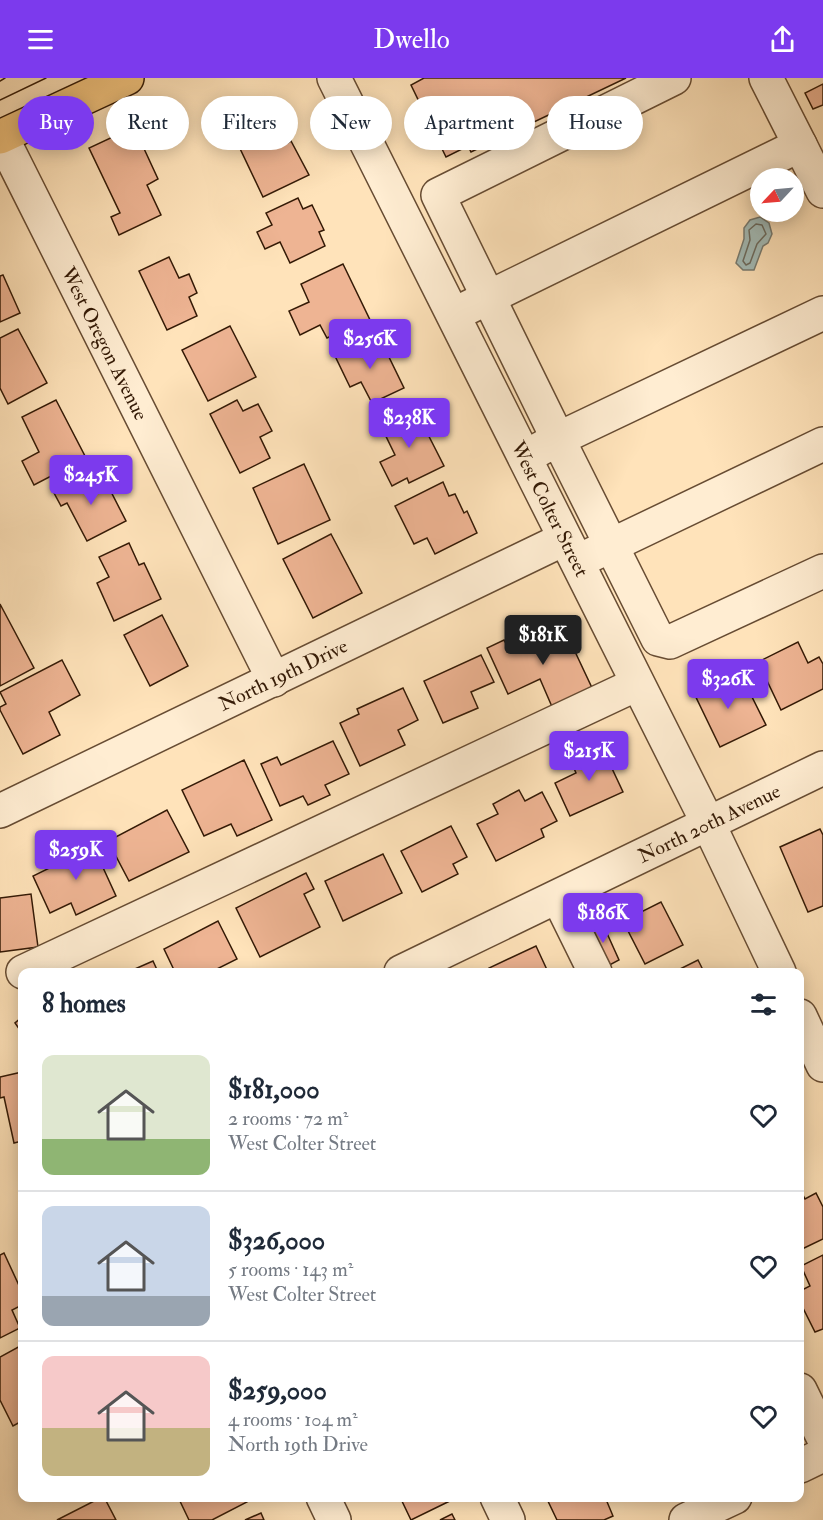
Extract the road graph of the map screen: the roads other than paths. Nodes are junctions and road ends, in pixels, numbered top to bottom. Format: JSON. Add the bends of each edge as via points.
{"nodes":[{"id":1,"x":127,"y":78,"type":"edge"},
{"id":2,"x":334,"y":78,"type":"edge"},
{"id":3,"x":674,"y":78,"type":"edge"},
{"id":4,"x":766,"y":78,"type":"edge"},
{"id":5,"x":1,"y":137,"type":"edge"},
{"id":6,"x":800,"y":145,"type":"junction"},
{"id":7,"x":823,"y":191,"type":"edge"},
{"id":8,"x":438,"y":195,"type":"junction"},
{"id":9,"x":402,"y":214,"type":"junction"},
{"id":10,"x":487,"y":298,"type":"junction"},
{"id":11,"x":823,"y":313,"type":"edge"},
{"id":12,"x":452,"y":315,"type":"junction"},
{"id":13,"x":558,"y":439,"type":"junction"},
{"id":14,"x":823,"y":444,"type":"edge"},
{"id":15,"x":523,"y":457,"type":"junction"},
{"id":16,"x":612,"y":545,"type":"junction"},
{"id":17,"x":570,"y":551,"type":"junction"},
{"id":18,"x":823,"y":571,"type":"edge"},
{"id":19,"x":274,"y":680,"type":"junction"},
{"id":20,"x":637,"y":684,"type":"junction"},
{"id":21,"x":823,"y":768,"type":"edge"},
{"id":22,"x":0,"y":811,"type":"edge"},
{"id":23,"x":709,"y":825,"type":"junction"},
{"id":24,"x":558,"y":897,"type":"junction"},
{"id":25,"x":32,"y":968,"type":"edge"},
{"id":26,"x":415,"y":968,"type":"edge"},
{"id":27,"x":593,"y":968,"type":"edge"},
{"id":28,"x":777,"y":968,"type":"edge"},
{"id":29,"x":18,"y":974,"type":"edge"},
{"id":30,"x":0,"y":983,"type":"edge"},
{"id":31,"x":804,"y":1025,"type":"edge"},
{"id":32,"x":823,"y":1065,"type":"edge"},
{"id":33,"x":804,"y":1398,"type":"edge"},
{"id":34,"x":823,"y":1437,"type":"edge"},
{"id":35,"x":823,"y":1455,"type":"edge"},
{"id":36,"x":804,"y":1465,"type":"edge"},
{"id":37,"x":325,"y":1502,"type":"edge"},
{"id":38,"x":499,"y":1502,"type":"edge"},
{"id":39,"x":721,"y":1502,"type":"edge"},
{"id":40,"x":690,"y":1513,"type":"edge"},
{"id":41,"x":334,"y":1520,"type":"edge"},
{"id":42,"x":508,"y":1520,"type":"edge"}],
"edges":[{"from":1,"to":5,"type":"main road"},
{"from":2,"to":9,"type":"street","name":"West Colter Street"},
{"from":3,"to":8,"type":"street"},
{"from":4,"to":6,"type":"street"},
{"from":5,"to":19,"type":"street","name":"West Oregon Avenue"},
{"from":6,"to":7,"type":"street"},
{"from":6,"to":10,"type":"street"},
{"from":8,"to":9,"type":"street"},
{"from":8,"to":10,"type":"street"},
{"from":9,"to":12,"type":"street","name":"West Colter Street"},
{"from":10,"to":12,"type":"street"},
{"from":10,"to":13,"type":"street"},
{"from":11,"to":13,"type":"street"},
{"from":12,"to":15,"type":"street","name":"West Colter Street"},
{"from":13,"to":15,"type":"street"},
{"from":13,"to":16,"type":"street"},
{"from":14,"to":16,"type":"street","name":"North 19th Drive"},
{"from":15,"to":17,"type":"street","name":"West Colter Street"},
{"from":16,"to":17,"type":"street","name":"North 19th Drive"},
{"from":16,"to":18,"type":"street","via":[[658,639],[670,642]]},
{"from":17,"to":19,"type":"street","name":"North 19th Drive"},
{"from":17,"to":20,"type":"street","name":"West Colter Street"},
{"from":19,"to":22,"type":"street","name":"North 19th Drive"},
{"from":20,"to":23,"type":"street","name":"West Colter Street"},
{"from":20,"to":25,"type":"street"},
{"from":21,"to":23,"type":"street","name":"North 20th Avenue"},
{"from":23,"to":24,"type":"street","name":"North 20th Avenue"},
{"from":23,"to":28,"type":"street","name":"West Colter Street"},
{"from":24,"to":26,"type":"street","name":"North 20th Avenue"},
{"from":24,"to":27,"type":"street"},
{"from":29,"to":30,"type":"street"},
{"from":31,"to":32,"type":"street"},
{"from":33,"to":34,"type":"street"},
{"from":35,"to":36,"type":"street"},
{"from":37,"to":41,"type":"street"},
{"from":38,"to":42,"type":"street"},
{"from":39,"to":40,"type":"street"}]}
